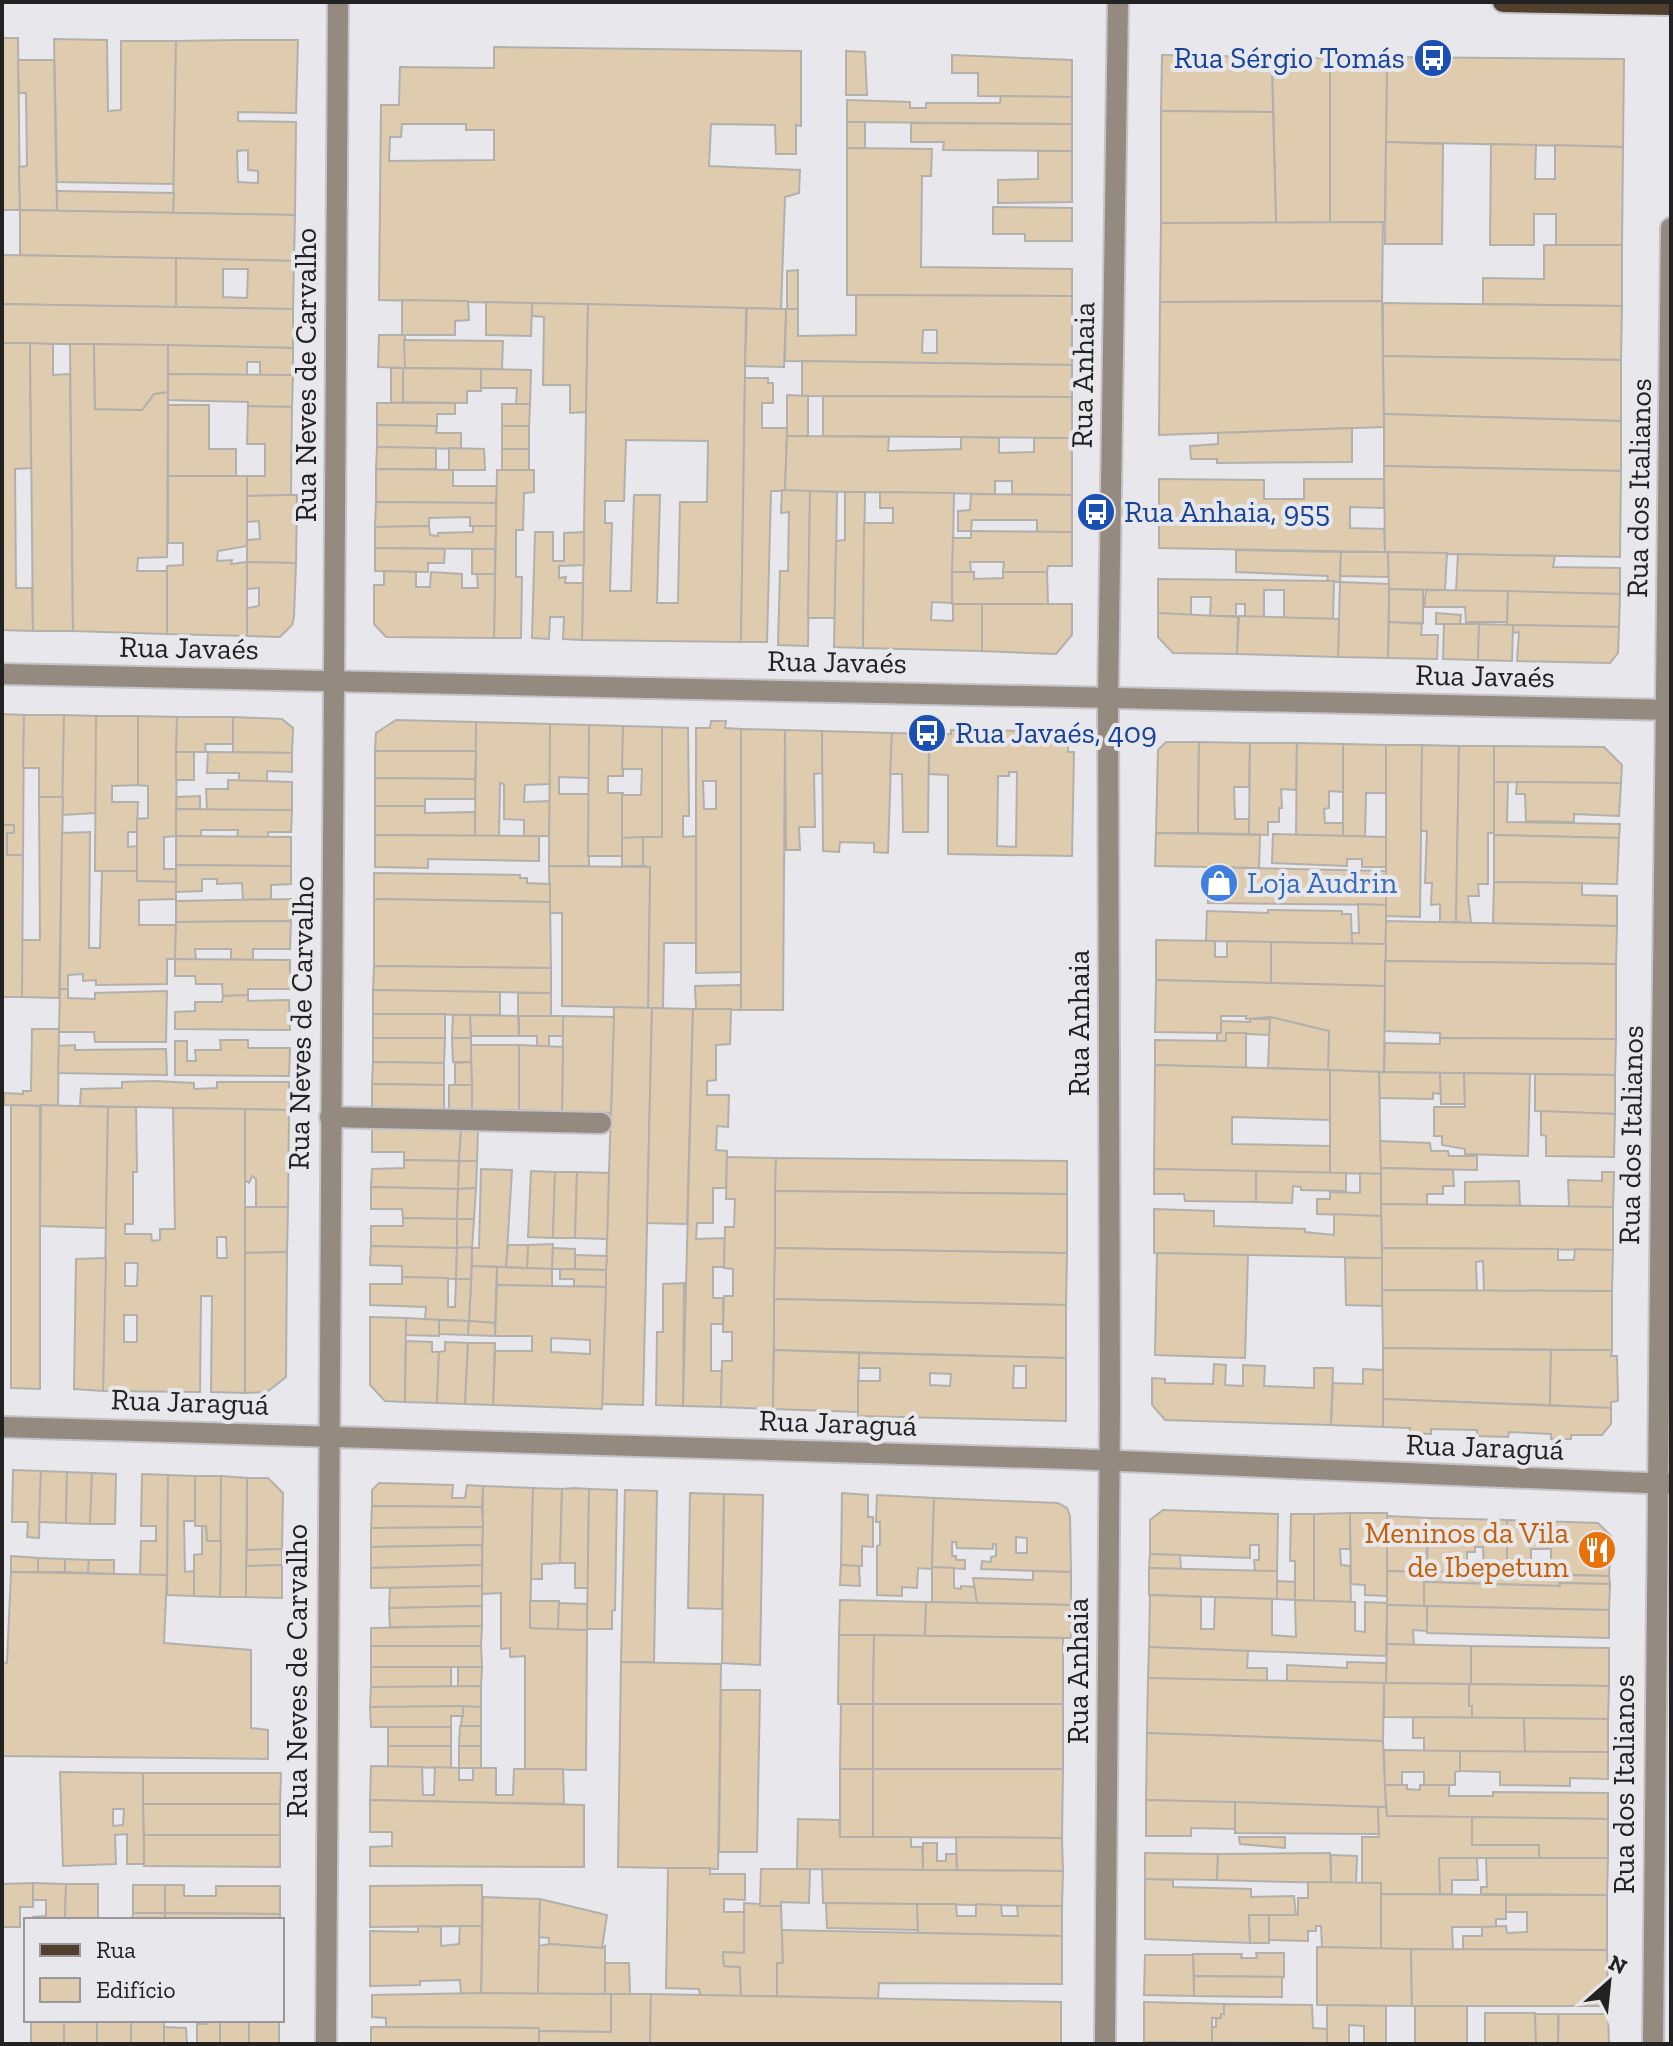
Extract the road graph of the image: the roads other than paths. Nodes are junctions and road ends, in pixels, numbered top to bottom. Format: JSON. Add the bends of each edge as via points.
{"nodes":[{"id":1,"x":338,"y":2,"type":"edge"},
{"id":2,"x":1118,"y":2,"type":"edge"},
{"id":3,"x":1503,"y":2,"type":"edge"},
{"id":4,"x":1671,"y":4,"type":"edge"},
{"id":5,"x":1671,"y":15,"type":"edge"},
{"id":6,"x":1671,"y":228,"type":"edge"},
{"id":7,"x":2,"y":674,"type":"edge"},
{"id":8,"x":335,"y":681,"type":"junction"},
{"id":9,"x":1108,"y":698,"type":"junction"},
{"id":10,"x":1669,"y":710,"type":"edge"},
{"id":11,"x":330,"y":1117,"type":"junction"},
{"id":12,"x":601,"y":1123,"type":"dead end"},
{"id":13,"x":2,"y":1427,"type":"edge"},
{"id":14,"x":328,"y":1436,"type":"junction"},
{"id":15,"x":1109,"y":1462,"type":"junction"},
{"id":16,"x":1663,"y":1484,"type":"edge"},
{"id":17,"x":326,"y":2044,"type":"edge"},
{"id":18,"x":1105,"y":2044,"type":"edge"},
{"id":19,"x":1653,"y":2044,"type":"edge"}],
"edges":[{"from":1,"to":8,"type":"street","name":"Rua Neves de Carvalho"},
{"from":2,"to":9,"type":"street","name":"Rua Anhaia"},
{"from":3,"to":4,"type":"main road"},
{"from":4,"to":5,"type":"street"},
{"from":6,"to":10,"type":"street","name":"Rua dos Italianos"},
{"from":7,"to":8,"type":"street","name":"Rua Javaés"},
{"from":8,"to":9,"type":"street","name":"Rua Javaés"},
{"from":8,"to":11,"type":"street","name":"Rua Neves de Carvalho"},
{"from":9,"to":10,"type":"street","name":"Rua Javaés"},
{"from":9,"to":15,"type":"street","name":"Rua Anhaia"},
{"from":10,"to":16,"type":"street","name":"Rua dos Italianos"},
{"from":11,"to":12,"type":"street"},
{"from":11,"to":14,"type":"street","name":"Rua Neves de Carvalho"},
{"from":13,"to":14,"type":"street","name":"Rua Jaraguá"},
{"from":14,"to":15,"type":"street","name":"Rua Jaraguá"},
{"from":14,"to":17,"type":"street","name":"Rua Neves de Carvalho"},
{"from":15,"to":16,"type":"street","name":"Rua Jaraguá"},
{"from":15,"to":18,"type":"street","name":"Rua Anhaia"},
{"from":16,"to":19,"type":"street","name":"Rua dos Italianos"}]}
